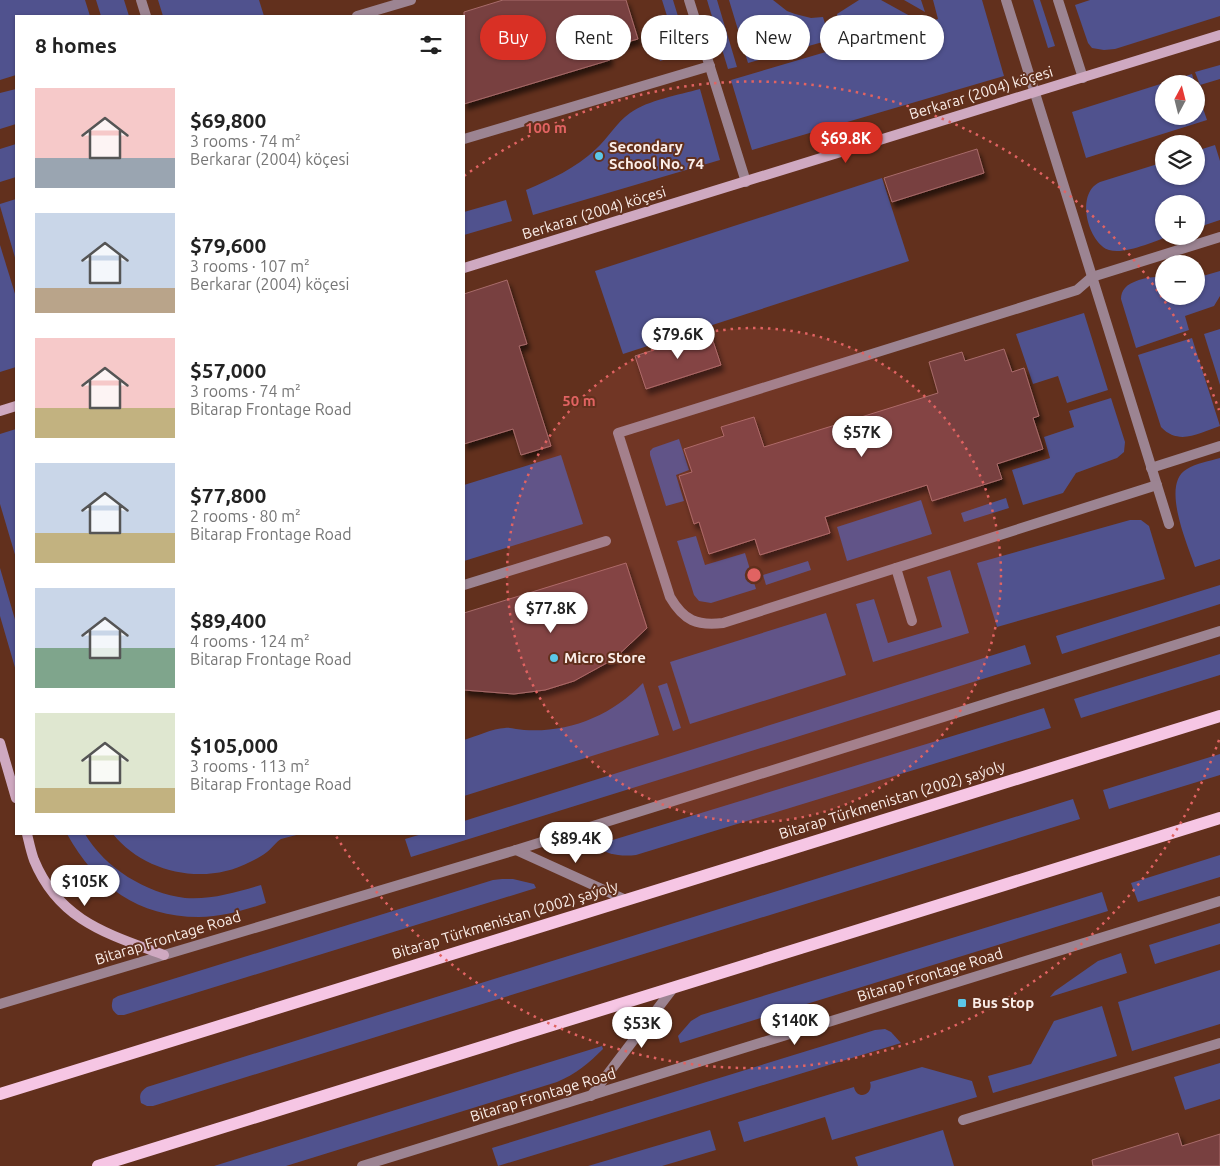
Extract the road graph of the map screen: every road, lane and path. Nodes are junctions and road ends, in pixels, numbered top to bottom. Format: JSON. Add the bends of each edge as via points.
{"nodes":[{"id":1,"x":141,"y":0,"type":"edge"},
{"id":2,"x":411,"y":0,"type":"edge"},
{"id":3,"x":689,"y":0,"type":"edge"},
{"id":4,"x":1006,"y":0,"type":"edge"},
{"id":5,"x":1058,"y":0,"type":"edge"},
{"id":6,"x":146,"y":15,"type":"edge"},
{"id":7,"x":360,"y":15,"type":"edge"},
{"id":8,"x":1220,"y":35,"type":"edge"},
{"id":9,"x":710,"y":66,"type":"junction"},
{"id":10,"x":1083,"y":78,"type":"junction"},
{"id":11,"x":1034,"y":91,"type":"junction"},
{"id":12,"x":465,"y":138,"type":"edge"},
{"id":13,"x":746,"y":182,"type":"junction"},
{"id":14,"x":1220,"y":238,"type":"edge"},
{"id":15,"x":465,"y":268,"type":"edge"},
{"id":16,"x":1092,"y":277,"type":"junction"},
{"id":17,"x":15,"y":406,"type":"edge"},
{"id":18,"x":0,"y":410,"type":"edge"},
{"id":19,"x":1220,"y":446,"type":"edge"},
{"id":20,"x":1151,"y":468,"type":"junction"},
{"id":21,"x":1157,"y":485,"type":"junction"},
{"id":22,"x":1169,"y":524,"type":"dead end"},
{"id":23,"x":606,"y":541,"type":"dead end"},
{"id":24,"x":896,"y":568,"type":"junction"},
{"id":25,"x":465,"y":585,"type":"edge"},
{"id":26,"x":912,"y":621,"type":"dead end"},
{"id":27,"x":1220,"y":631,"type":"edge"},
{"id":28,"x":1220,"y":716,"type":"edge"},
{"id":29,"x":0,"y":743,"type":"edge"},
{"id":30,"x":15,"y":795,"type":"edge"},
{"id":31,"x":1220,"y":818,"type":"edge"},
{"id":32,"x":27,"y":835,"type":"edge"},
{"id":33,"x":516,"y":850,"type":"junction"},
{"id":34,"x":626,"y":900,"type":"junction"},
{"id":35,"x":1220,"y":901,"type":"edge"},
{"id":36,"x":164,"y":955,"type":"junction"},
{"id":37,"x":674,"y":987,"type":"junction"},
{"id":38,"x":0,"y":1004,"type":"edge"},
{"id":39,"x":1220,"y":1043,"type":"edge"},
{"id":40,"x":0,"y":1094,"type":"edge"},
{"id":41,"x":591,"y":1096,"type":"junction"},
{"id":42,"x":963,"y":1120,"type":"dead end"},
{"id":43,"x":98,"y":1166,"type":"edge"},
{"id":44,"x":362,"y":1166,"type":"edge"}],
"edges":[{"from":1,"to":6,"type":"street"},
{"from":2,"to":7,"type":"street"},
{"from":3,"to":9,"type":"street"},
{"from":4,"to":11,"type":"street"},
{"from":5,"to":10,"type":"street"},
{"from":8,"to":10,"type":"street","name":"Berkarar (2004) köçesi"},
{"from":9,"to":12,"type":"street"},
{"from":9,"to":13,"type":"street"},
{"from":10,"to":11,"type":"street","name":"Berkarar (2004) köçesi"},
{"from":11,"to":13,"type":"street","name":"Berkarar (2004) köçesi"},
{"from":11,"to":16,"type":"street"},
{"from":13,"to":15,"type":"street","name":"Berkarar (2004) köçesi"},
{"from":14,"to":16,"type":"street"},
{"from":16,"to":20,"type":"street"},
{"from":16,"to":24,"type":"street","via":[[1077,290],[618,433],[670,597],[684,617],[708,624],[724,623]]},
{"from":17,"to":18,"type":"street"},
{"from":19,"to":20,"type":"street"},
{"from":20,"to":21,"type":"street"},
{"from":21,"to":22,"type":"street"},
{"from":21,"to":24,"type":"street"},
{"from":23,"to":25,"type":"street"},
{"from":24,"to":26,"type":"street"},
{"from":27,"to":33,"type":"street","name":"Bitarap Frontage Road"},
{"from":28,"to":34,"type":"main road","name":"Bitarap Türkmenistan (2002) şaýoly"},
{"from":29,"to":30,"type":"street"},
{"from":31,"to":37,"type":"main road"},
{"from":32,"to":36,"type":"street","via":[[34,860],[52,893],[76,916],[104,933]]},
{"from":33,"to":34,"type":"street"},
{"from":33,"to":36,"type":"street","name":"Bitarap Frontage Road"},
{"from":34,"to":40,"type":"main road","name":"Bitarap Türkmenistan (2002) şaýoly"},
{"from":35,"to":41,"type":"street","name":"Bitarap Frontage Road"},
{"from":36,"to":38,"type":"street","name":"Bitarap Frontage Road"},
{"from":37,"to":41,"type":"street"},
{"from":37,"to":43,"type":"main road"},
{"from":39,"to":42,"type":"street"},
{"from":41,"to":44,"type":"street","name":"Bitarap Frontage Road"}]}
